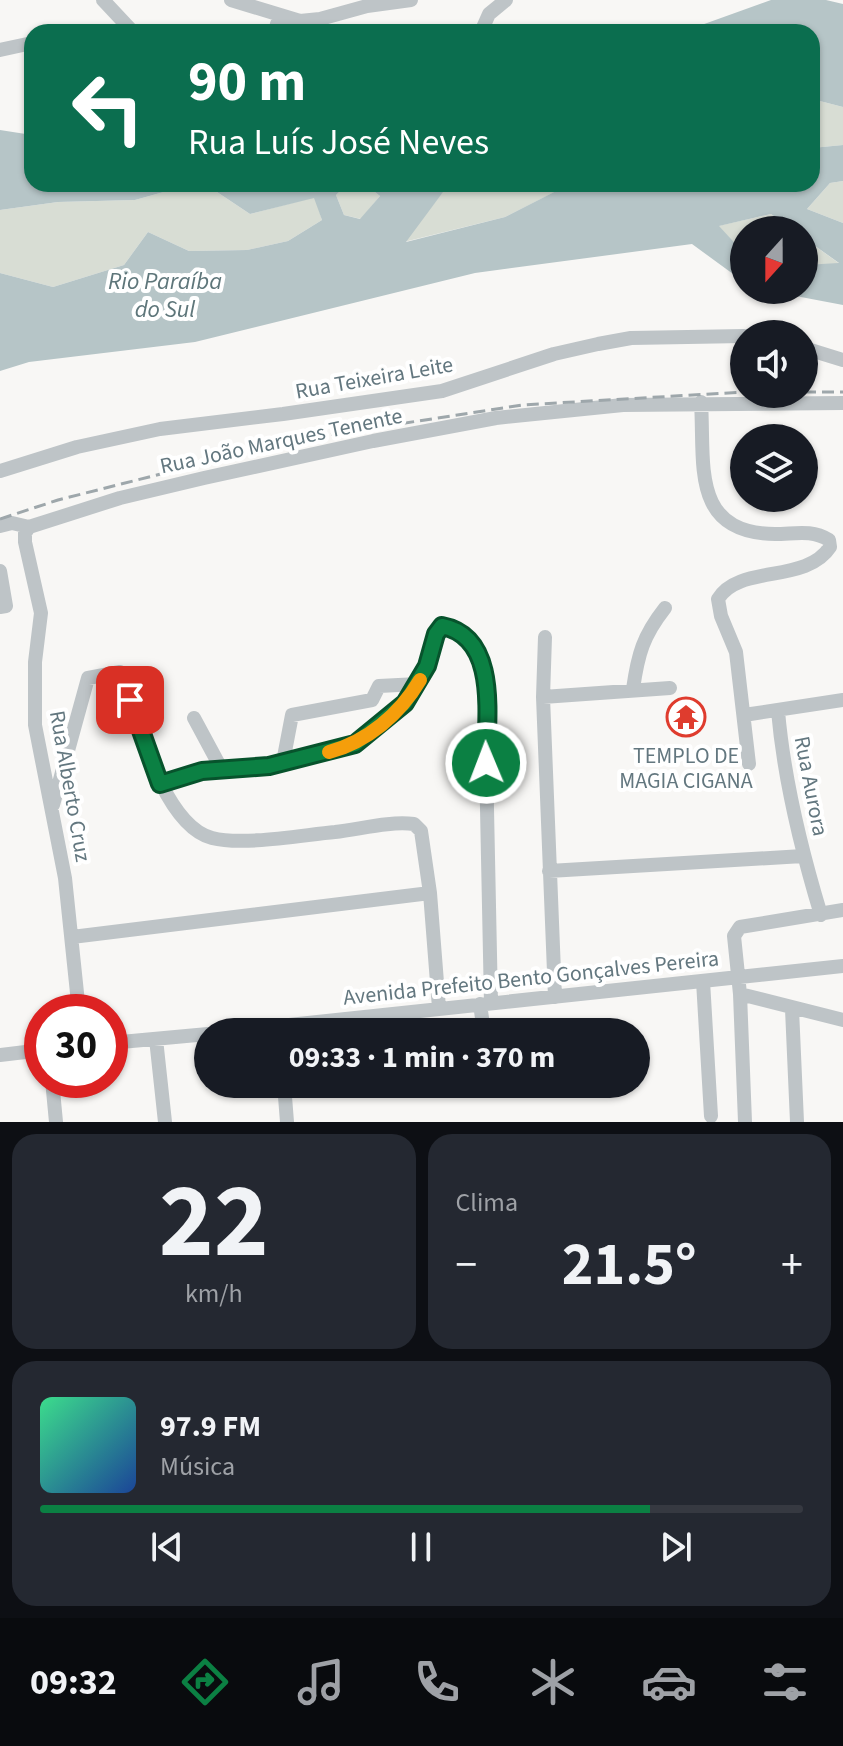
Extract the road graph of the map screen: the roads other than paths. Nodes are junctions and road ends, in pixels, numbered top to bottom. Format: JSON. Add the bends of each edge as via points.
{"nodes":[{"id":1,"x":103,"y":0,"type":"edge"},
{"id":2,"x":231,"y":0,"type":"edge"},
{"id":3,"x":411,"y":0,"type":"edge"},
{"id":4,"x":506,"y":0,"type":"edge"},
{"id":5,"x":126,"y":24,"type":"edge"},
{"id":6,"x":283,"y":24,"type":"edge"},
{"id":7,"x":296,"y":24,"type":"edge"},
{"id":8,"x":485,"y":24,"type":"edge"},
{"id":9,"x":24,"y":45,"type":"edge"},
{"id":10,"x":0,"y":50,"type":"edge"},
{"id":11,"x":730,"y":336,"type":"edge"},
{"id":12,"x":818,"y":352,"type":"edge"},
{"id":13,"x":843,"y":360,"type":"edge"},
{"id":14,"x":701,"y":402,"type":"junction"},
{"id":15,"x":843,"y":403,"type":"edge"},
{"id":16,"x":6,"y":470,"type":"edge"},
{"id":17,"x":0,"y":526,"type":"edge"},
{"id":18,"x":31,"y":526,"type":"junction"},
{"id":19,"x":0,"y":571,"type":"edge"},
{"id":20,"x":0,"y":607,"type":"edge"},
{"id":21,"x":665,"y":608,"type":"dead end"},
{"id":22,"x":545,"y":637,"type":"dead end"},
{"id":23,"x":418,"y":684,"type":"junction"},
{"id":24,"x":670,"y":688,"type":"dead end"},
{"id":25,"x":633,"y":689,"type":"junction"},
{"id":26,"x":543,"y":697,"type":"junction"},
{"id":27,"x":843,"y":700,"type":"edge"},
{"id":28,"x":778,"y":711,"type":"junction"},
{"id":29,"x":744,"y":715,"type":"junction"},
{"id":30,"x":194,"y":718,"type":"dead end"},
{"id":31,"x":283,"y":762,"type":"junction"},
{"id":32,"x":749,"y":764,"type":"dead end"},
{"id":33,"x":222,"y":770,"type":"junction"},
{"id":34,"x":160,"y":784,"type":"junction"},
{"id":35,"x":53,"y":807,"type":"junction"},
{"id":36,"x":803,"y":856,"type":"junction"},
{"id":37,"x":549,"y":871,"type":"junction"},
{"id":38,"x":430,"y":893,"type":"junction"},
{"id":39,"x":843,"y":910,"type":"edge"},
{"id":40,"x":821,"y":915,"type":"junction"},
{"id":41,"x":72,"y":937,"type":"junction"},
{"id":42,"x":843,"y":966,"type":"edge"},
{"id":43,"x":738,"y":977,"type":"junction"},
{"id":44,"x":703,"y":981,"type":"junction"},
{"id":45,"x":77,"y":994,"type":"edge"},
{"id":46,"x":740,"y":994,"type":"junction"},
{"id":47,"x":555,"y":997,"type":"junction"},
{"id":48,"x":486,"y":1004,"type":"junction"},
{"id":49,"x":439,"y":1008,"type":"junction"},
{"id":50,"x":792,"y":1009,"type":"junction"},
{"id":51,"x":362,"y":1018,"type":"edge"},
{"id":52,"x":485,"y":1018,"type":"edge"},
{"id":53,"x":843,"y":1020,"type":"edge"},
{"id":54,"x":194,"y":1035,"type":"edge"},
{"id":55,"x":156,"y":1039,"type":"junction"},
{"id":56,"x":128,"y":1041,"type":"edge"},
{"id":57,"x":24,"y":1052,"type":"edge"},
{"id":58,"x":0,"y":1055,"type":"edge"},
{"id":59,"x":54,"y":1098,"type":"edge"},
{"id":60,"x":285,"y":1098,"type":"edge"},
{"id":61,"x":711,"y":1116,"type":"dead end"},
{"id":62,"x":56,"y":1122,"type":"edge"},
{"id":63,"x":165,"y":1122,"type":"edge"},
{"id":64,"x":287,"y":1122,"type":"edge"},
{"id":65,"x":745,"y":1122,"type":"edge"},
{"id":66,"x":797,"y":1122,"type":"edge"}],
"edges":[{"from":1,"to":5,"type":"street"},
{"from":2,"to":6,"type":"street"},
{"from":3,"to":7,"type":"street"},
{"from":4,"to":8,"type":"street"},
{"from":9,"to":10,"type":"street"},
{"from":11,"to":16,"type":"street","name":"Rua Teixeira Leite","via":[[631,338],[554,354],[416,396],[160,429]]},
{"from":12,"to":13,"type":"street"},
{"from":14,"to":15,"type":"street","name":"Rua João Marques Tenente"},
{"from":14,"to":18,"type":"street","name":"Rua João Marques Tenente","via":[[542,412],[454,425],[120,498]]},
{"from":14,"to":29,"type":"street","via":[[706,489],[712,507],[725,521],[742,528],[819,534],[830,547],[824,557],[797,570],[722,591],[721,616],[736,652]]},
{"from":17,"to":18,"type":"street","name":"Rua João Marques Tenente"},
{"from":18,"to":35,"type":"street","name":"Rua Alberto Cruz","via":[[25,542],[41,613],[35,725]]},
{"from":19,"to":20,"type":"street","via":[[6,606]]},
{"from":21,"to":25,"type":"street","via":[[638,654]]},
{"from":22,"to":26,"type":"street"},
{"from":23,"to":31,"type":"street","via":[[405,703],[355,744]]},
{"from":23,"to":31,"type":"street","via":[[379,686],[372,700],[292,715]]},
{"from":23,"to":48,"type":"street","via":[[442,626],[470,640],[484,663]]},
{"from":24,"to":25,"type":"street"},
{"from":25,"to":26,"type":"street"},
{"from":26,"to":37,"type":"street"},
{"from":27,"to":28,"type":"street"},
{"from":28,"to":29,"type":"street"},
{"from":28,"to":36,"type":"street","name":"Rua Aurora"},
{"from":29,"to":32,"type":"street"},
{"from":30,"to":33,"type":"street"},
{"from":31,"to":33,"type":"street"},
{"from":33,"to":34,"type":"street","via":[[190,773]]},
{"from":34,"to":35,"type":"street","via":[[120,672],[88,678]]},
{"from":34,"to":38,"type":"street","via":[[190,826],[222,840],[414,824],[421,831]]},
{"from":35,"to":41,"type":"street","name":"Rua Alberto Cruz"},
{"from":36,"to":37,"type":"street"},
{"from":36,"to":40,"type":"street","name":"Rua Aurora"},
{"from":37,"to":47,"type":"street"},
{"from":38,"to":41,"type":"street"},
{"from":38,"to":49,"type":"street"},
{"from":39,"to":40,"type":"street"},
{"from":40,"to":43,"type":"street","via":[[737,929]]},
{"from":41,"to":45,"type":"street","name":"Rua Alberto Cruz"},
{"from":42,"to":43,"type":"street","name":"Avenida Prefeito Bento Gonçalves Pereira"},
{"from":43,"to":44,"type":"street","name":"Avenida Prefeito Bento Gonçalves Pereira"},
{"from":43,"to":46,"type":"street"},
{"from":44,"to":47,"type":"street","name":"Avenida Prefeito Bento Gonçalves Pereira"},
{"from":44,"to":61,"type":"street"},
{"from":46,"to":50,"type":"street"},
{"from":46,"to":65,"type":"street"},
{"from":47,"to":48,"type":"street","name":"Avenida Prefeito Bento Gonçalves Pereira"},
{"from":48,"to":49,"type":"street","name":"Avenida Prefeito Bento Gonçalves Pereira"},
{"from":48,"to":52,"type":"street"},
{"from":49,"to":51,"type":"street","name":"Avenida Prefeito Bento Gonçalves Pereira"},
{"from":50,"to":53,"type":"street"},
{"from":50,"to":66,"type":"street"},
{"from":54,"to":55,"type":"street"},
{"from":55,"to":56,"type":"street"},
{"from":55,"to":63,"type":"street"},
{"from":57,"to":58,"type":"street"},
{"from":59,"to":62,"type":"street"},
{"from":60,"to":64,"type":"street"}]}
